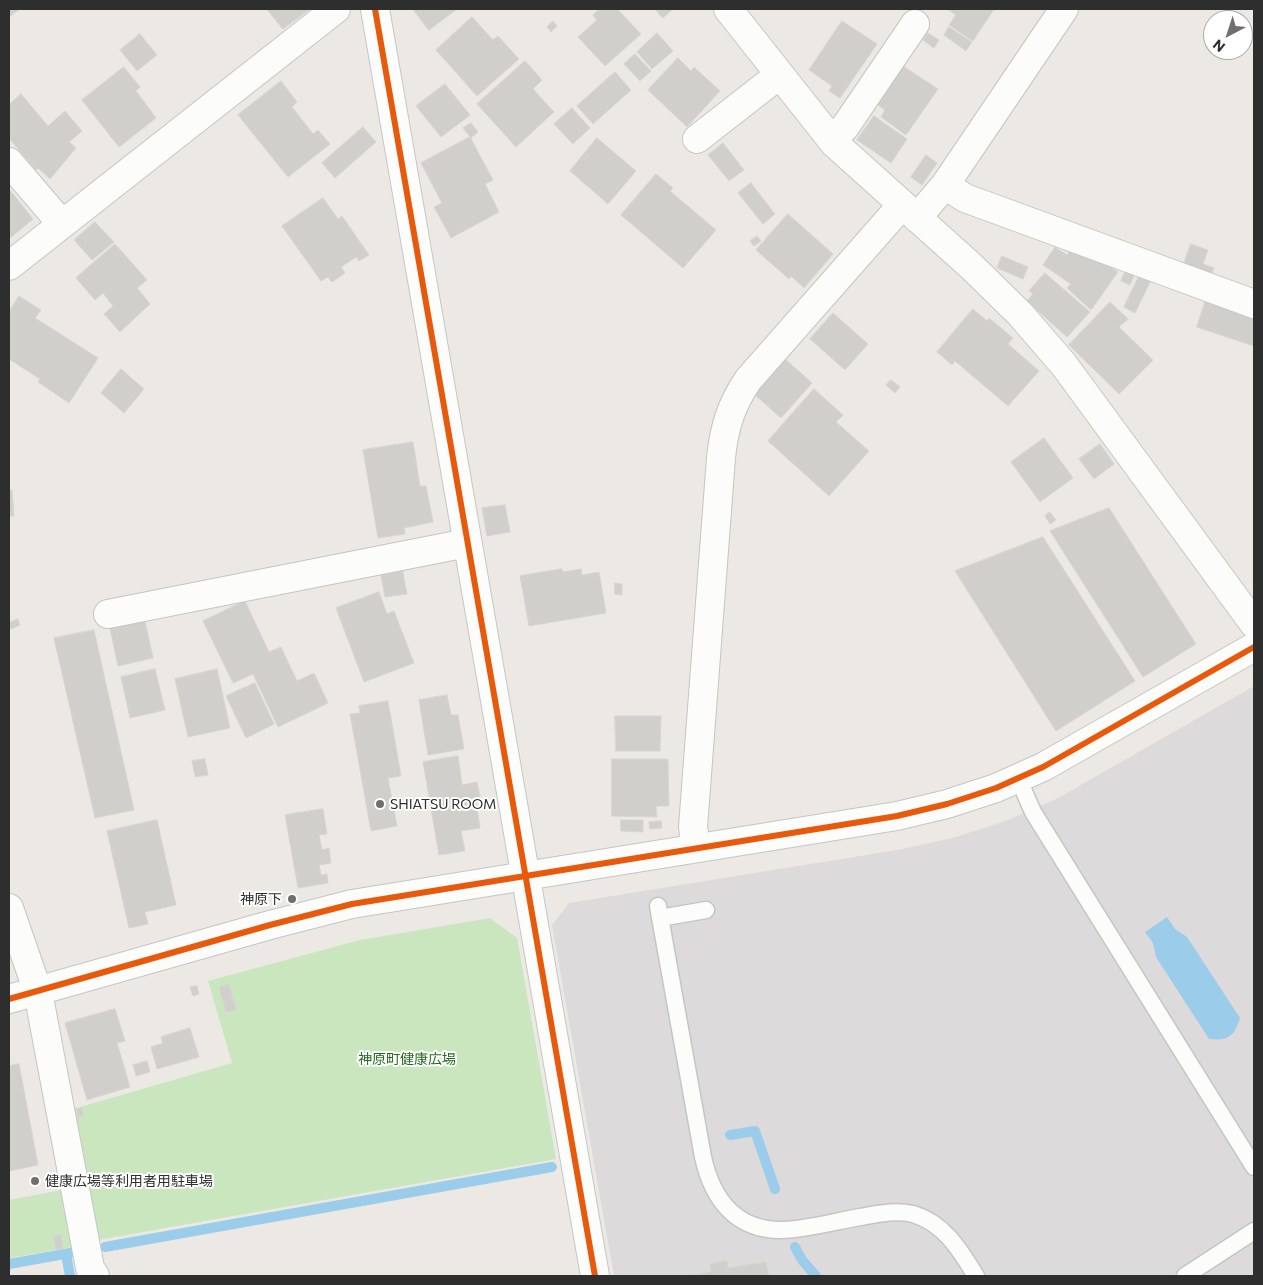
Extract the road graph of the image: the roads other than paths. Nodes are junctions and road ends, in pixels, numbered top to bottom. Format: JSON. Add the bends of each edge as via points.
{"nodes":[{"id":1,"x":336,"y":9,"type":"edge"},
{"id":2,"x":375,"y":9,"type":"edge"},
{"id":3,"x":728,"y":9,"type":"edge"},
{"id":4,"x":1064,"y":9,"type":"edge"},
{"id":5,"x":915,"y":24,"type":"dead end"},
{"id":6,"x":779,"y":75,"type":"junction"},
{"id":7,"x":697,"y":139,"type":"dead end"},
{"id":8,"x":831,"y":139,"type":"junction"},
{"id":9,"x":9,"y":162,"type":"edge"},
{"id":10,"x":945,"y":185,"type":"junction"},
{"id":11,"x":910,"y":211,"type":"junction"},
{"id":12,"x":62,"y":224,"type":"junction"},
{"id":13,"x":9,"y":266,"type":"edge"},
{"id":14,"x":1254,"y":304,"type":"edge"},
{"id":15,"x":467,"y":543,"type":"junction"},
{"id":16,"x":108,"y":614,"type":"dead end"},
{"id":17,"x":1254,"y":624,"type":"edge"},
{"id":18,"x":1254,"y":646,"type":"edge"},
{"id":19,"x":1018,"y":778,"type":"junction"},
{"id":20,"x":696,"y":848,"type":"junction"},
{"id":21,"x":525,"y":875,"type":"junction"},
{"id":22,"x":9,"y":908,"type":"edge"},
{"id":23,"x":706,"y":910,"type":"dead end"},
{"id":24,"x":38,"y":992,"type":"junction"},
{"id":25,"x":9,"y":999,"type":"edge"},
{"id":26,"x":1254,"y":1167,"type":"edge"},
{"id":27,"x":1254,"y":1231,"type":"edge"},
{"id":28,"x":95,"y":1276,"type":"edge"},
{"id":29,"x":596,"y":1276,"type":"edge"},
{"id":30,"x":976,"y":1276,"type":"edge"},
{"id":31,"x":1185,"y":1276,"type":"edge"}],
"edges":[{"from":1,"to":12,"type":"street"},
{"from":2,"to":15,"type":"street"},
{"from":3,"to":6,"type":"street"},
{"from":4,"to":10,"type":"street"},
{"from":5,"to":8,"type":"street","via":[[845,127]]},
{"from":6,"to":7,"type":"street"},
{"from":6,"to":8,"type":"street"},
{"from":8,"to":11,"type":"street"},
{"from":9,"to":12,"type":"street"},
{"from":10,"to":11,"type":"street"},
{"from":10,"to":14,"type":"street","via":[[965,198]]},
{"from":11,"to":17,"type":"street","via":[[1020,314],[1064,364]]},
{"from":11,"to":20,"type":"street","via":[[748,380],[728,417],[721,458],[693,827]]},
{"from":12,"to":13,"type":"street"},
{"from":15,"to":16,"type":"street"},
{"from":15,"to":21,"type":"street"},
{"from":18,"to":19,"type":"street","via":[[1088,742]]},
{"from":19,"to":20,"type":"street","via":[[947,804],[896,816]]},
{"from":19,"to":26,"type":"lane","via":[[1032,812]]},
{"from":20,"to":21,"type":"street"},
{"from":21,"to":24,"type":"street","via":[[311,914]]},
{"from":21,"to":29,"type":"street"},
{"from":22,"to":24,"type":"street"},
{"from":23,"to":30,"type":"lane","via":[[659,912],[706,1172],[720,1201],[737,1217],[758,1227],[782,1230],[893,1211],[914,1214],[950,1236]]},
{"from":24,"to":25,"type":"street"},
{"from":24,"to":28,"type":"street","via":[[90,1268]]},
{"from":27,"to":31,"type":"lane"}]}
